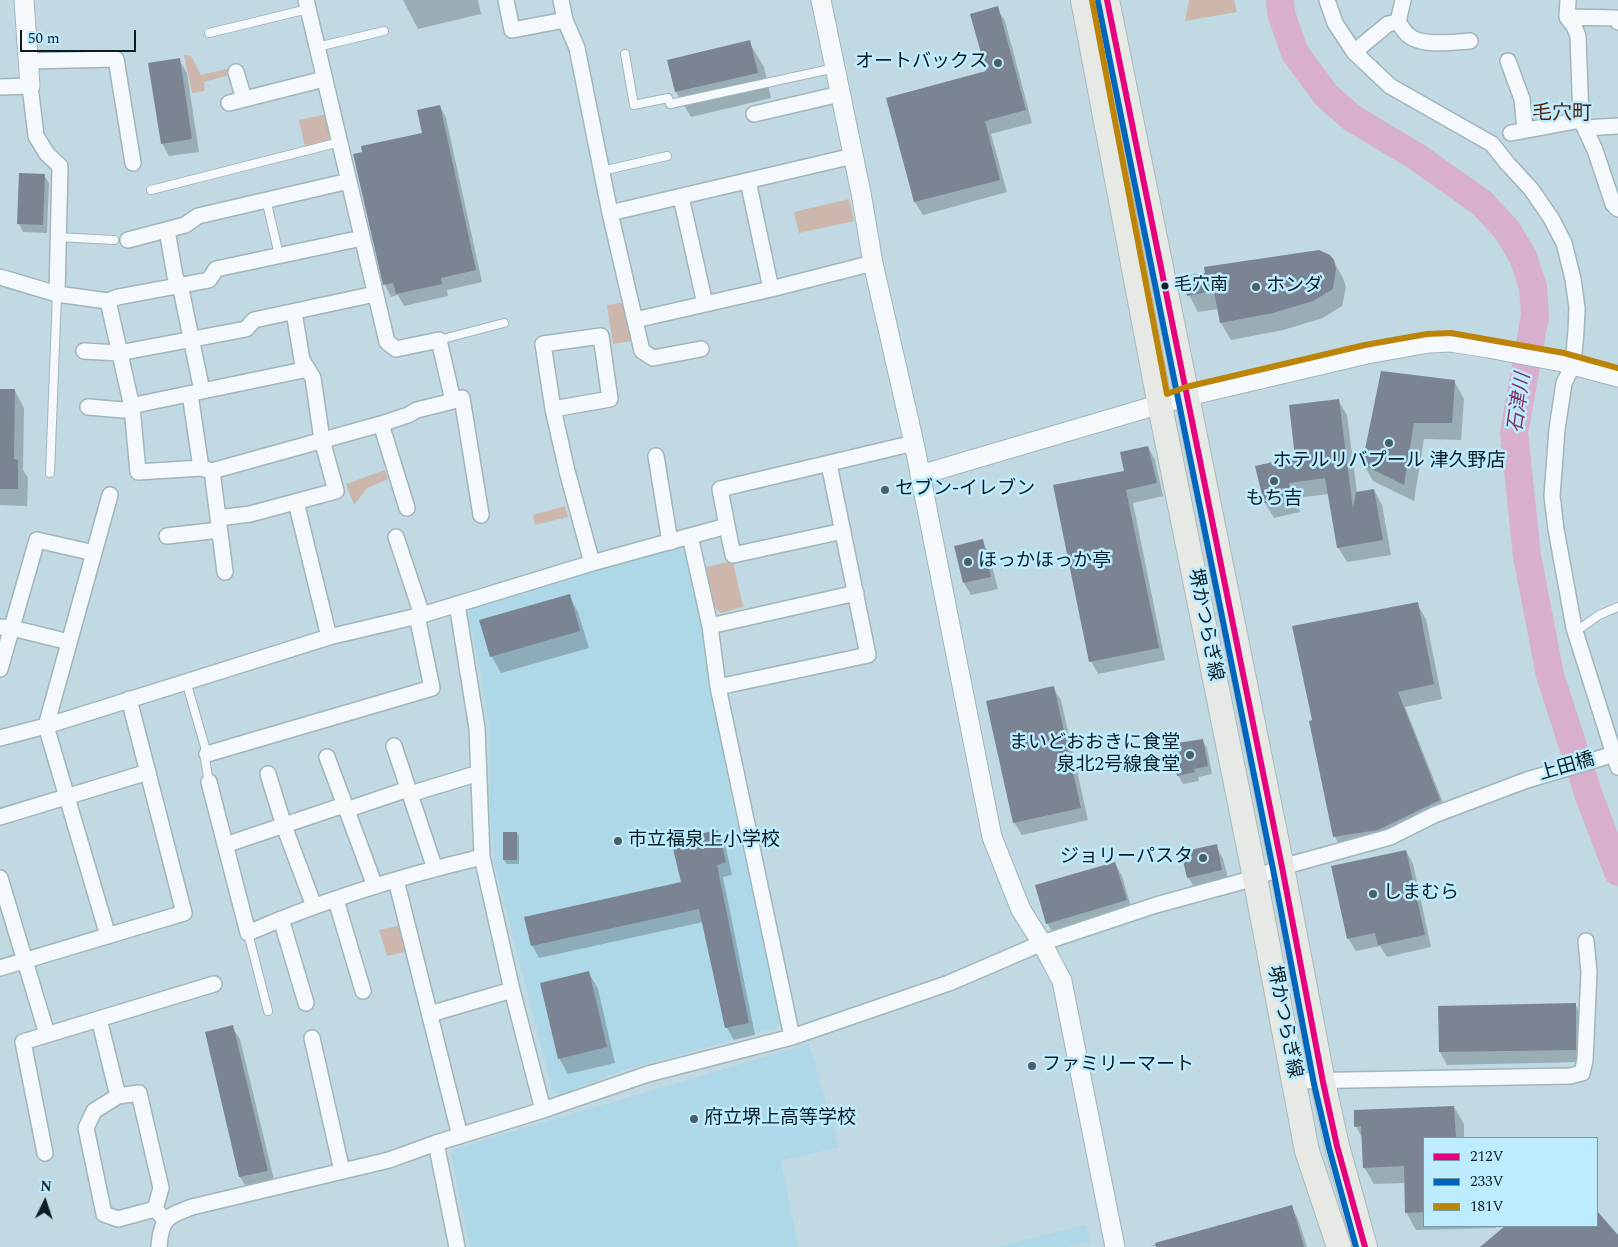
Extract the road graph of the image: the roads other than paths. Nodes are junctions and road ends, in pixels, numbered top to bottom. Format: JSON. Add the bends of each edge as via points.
{"nodes":[{"id":1,"x":24,"y":0,"type":"edge"},
{"id":2,"x":506,"y":0,"type":"edge"},
{"id":3,"x":562,"y":0,"type":"edge"},
{"id":4,"x":821,"y":0,"type":"edge"},
{"id":5,"x":1083,"y":0,"type":"edge"},
{"id":6,"x":1107,"y":0,"type":"edge"},
{"id":7,"x":1327,"y":0,"type":"edge"},
{"id":8,"x":1403,"y":0,"type":"edge"},
{"id":9,"x":1568,"y":0,"type":"edge"},
{"id":10,"x":307,"y":4,"type":"edge"},
{"id":11,"x":1567,"y":17,"type":"junction"},
{"id":12,"x":565,"y":20,"type":"junction"},
{"id":13,"x":1398,"y":22,"type":"junction"},
{"id":14,"x":1618,"y":22,"type":"edge"},
{"id":15,"x":384,"y":31,"type":"dead end"},
{"id":16,"x":209,"y":34,"type":"dead end"},
{"id":17,"x":1470,"y":41,"type":"dead end"},
{"id":18,"x":316,"y":47,"type":"junction"},
{"id":19,"x":1354,"y":52,"type":"junction"},
{"id":20,"x":625,"y":54,"type":"dead end"},
{"id":21,"x":28,"y":61,"type":"junction"},
{"id":22,"x":1508,"y":62,"type":"dead end"},
{"id":23,"x":835,"y":68,"type":"junction"},
{"id":24,"x":236,"y":72,"type":"dead end"},
{"id":25,"x":324,"y":79,"type":"junction"},
{"id":26,"x":30,"y":86,"type":"junction"},
{"id":27,"x":0,"y":88,"type":"edge"},
{"id":28,"x":840,"y":94,"type":"junction"},
{"id":29,"x":754,"y":114,"type":"dead end"},
{"id":30,"x":1583,"y":124,"type":"junction"},
{"id":31,"x":1618,"y":126,"type":"edge"},
{"id":32,"x":340,"y":142,"type":"junction"},
{"id":33,"x":667,"y":156,"type":"dead end"},
{"id":34,"x":853,"y":156,"type":"junction"},
{"id":35,"x":133,"y":162,"type":"dead end"},
{"id":36,"x":602,"y":171,"type":"junction"},
{"id":37,"x":349,"y":181,"type":"junction"},
{"id":38,"x":748,"y":181,"type":"junction"},
{"id":39,"x":150,"y":190,"type":"dead end"},
{"id":40,"x":681,"y":197,"type":"junction"},
{"id":41,"x":266,"y":200,"type":"junction"},
{"id":42,"x":1618,"y":209,"type":"edge"},
{"id":43,"x":610,"y":213,"type":"junction"},
{"id":44,"x":167,"y":230,"type":"junction"},
{"id":45,"x":57,"y":237,"type":"junction"},
{"id":46,"x":362,"y":238,"type":"junction"},
{"id":47,"x":121,"y":240,"type":"joint"},
{"id":48,"x":279,"y":255,"type":"junction"},
{"id":49,"x":872,"y":264,"type":"junction"},
{"id":50,"x":0,"y":277,"type":"edge"},
{"id":51,"x":178,"y":285,"type":"junction"},
{"id":52,"x":771,"y":289,"type":"junction"},
{"id":53,"x":57,"y":294,"type":"junction"},
{"id":54,"x":375,"y":294,"type":"junction"},
{"id":55,"x":108,"y":301,"type":"junction"},
{"id":56,"x":705,"y":304,"type":"junction"},
{"id":57,"x":294,"y":312,"type":"junction"},
{"id":58,"x":635,"y":320,"type":"junction"},
{"id":59,"x":504,"y":323,"type":"dead end"},
{"id":60,"x":192,"y":339,"type":"junction"},
{"id":61,"x":439,"y":340,"type":"junction"},
{"id":62,"x":701,"y":349,"type":"dead end"},
{"id":63,"x":84,"y":351,"type":"dead end"},
{"id":64,"x":119,"y":353,"type":"junction"},
{"id":65,"x":1567,"y":364,"type":"junction"},
{"id":66,"x":308,"y":369,"type":"junction"},
{"id":67,"x":1618,"y":377,"type":"edge"},
{"id":68,"x":196,"y":393,"type":"junction"},
{"id":69,"x":1188,"y":396,"type":"junction"},
{"id":70,"x":453,"y":401,"type":"junction"},
{"id":71,"x":1160,"y":406,"type":"junction"},
{"id":72,"x":88,"y":407,"type":"dead end"},
{"id":73,"x":132,"y":407,"type":"junction"},
{"id":74,"x":553,"y":409,"type":"junction"},
{"id":75,"x":381,"y":424,"type":"junction"},
{"id":76,"x":322,"y":440,"type":"junction"},
{"id":77,"x":914,"y":443,"type":"junction"},
{"id":78,"x":656,"y":456,"type":"dead end"},
{"id":79,"x":829,"y":464,"type":"junction"},
{"id":80,"x":206,"y":469,"type":"junction"},
{"id":81,"x":50,"y":474,"type":"dead end"},
{"id":82,"x":920,"y":475,"type":"junction"},
{"id":83,"x":110,"y":495,"type":"dead end"},
{"id":84,"x":296,"y":502,"type":"junction"},
{"id":85,"x":407,"y":508,"type":"dead end"},
{"id":86,"x":481,"y":515,"type":"dead end"},
{"id":87,"x":219,"y":524,"type":"junction"},
{"id":88,"x":727,"y":526,"type":"junction"},
{"id":89,"x":843,"y":531,"type":"junction"},
{"id":90,"x":167,"y":536,"type":"dead end"},
{"id":91,"x":690,"y":536,"type":"junction"},
{"id":92,"x":396,"y":537,"type":"dead end"},
{"id":93,"x":670,"y":542,"type":"junction"},
{"id":94,"x":94,"y":552,"type":"junction"},
{"id":95,"x":592,"y":563,"type":"junction"},
{"id":96,"x":225,"y":572,"type":"dead end"},
{"id":97,"x":856,"y":593,"type":"junction"},
{"id":98,"x":457,"y":604,"type":"junction"},
{"id":99,"x":1618,"y":607,"type":"edge"},
{"id":100,"x":419,"y":616,"type":"junction"},
{"id":101,"x":710,"y":626,"type":"junction"},
{"id":102,"x":6,"y":627,"type":"edge"},
{"id":103,"x":1575,"y":632,"type":"junction"},
{"id":104,"x":329,"y":637,"type":"junction"},
{"id":105,"x":69,"y":642,"type":"junction"},
{"id":106,"x":0,"y":669,"type":"edge"},
{"id":107,"x":186,"y":681,"type":"junction"},
{"id":108,"x":718,"y":687,"type":"junction"},
{"id":109,"x":128,"y":699,"type":"junction"},
{"id":110,"x":46,"y":726,"type":"junction"},
{"id":111,"x":0,"y":738,"type":"edge"},
{"id":112,"x":394,"y":746,"type":"dead end"},
{"id":113,"x":207,"y":754,"type":"junction"},
{"id":114,"x":327,"y":756,"type":"dead end"},
{"id":115,"x":1614,"y":758,"type":"edge"},
{"id":116,"x":148,"y":772,"type":"junction"},
{"id":117,"x":479,"y":773,"type":"junction"},
{"id":118,"x":268,"y":774,"type":"dead end"},
{"id":119,"x":209,"y":782,"type":"joint"},
{"id":120,"x":409,"y":792,"type":"junction"},
{"id":121,"x":68,"y":796,"type":"junction"},
{"id":122,"x":345,"y":807,"type":"junction"},
{"id":123,"x":0,"y":817,"type":"edge"},
{"id":124,"x":284,"y":826,"type":"junction"},
{"id":125,"x":225,"y":845,"type":"junction"},
{"id":126,"x":482,"y":858,"type":"junction"},
{"id":127,"x":1282,"y":867,"type":"junction"},
{"id":128,"x":435,"y":869,"type":"junction"},
{"id":129,"x":0,"y":878,"type":"edge"},
{"id":130,"x":1255,"y":878,"type":"junction"},
{"id":131,"x":396,"y":880,"type":"junction"},
{"id":132,"x":375,"y":886,"type":"junction"},
{"id":133,"x":336,"y":900,"type":"junction"},
{"id":134,"x":314,"y":906,"type":"junction"},
{"id":135,"x":281,"y":919,"type":"junction"},
{"id":136,"x":248,"y":933,"type":"junction"},
{"id":137,"x":108,"y":936,"type":"junction"},
{"id":138,"x":1586,"y":941,"type":"dead end"},
{"id":139,"x":1042,"y":944,"type":"junction"},
{"id":140,"x":25,"y":962,"type":"junction"},
{"id":141,"x":0,"y":968,"type":"edge"},
{"id":142,"x":214,"y":984,"type":"dead end"},
{"id":143,"x":512,"y":990,"type":"junction"},
{"id":144,"x":363,"y":991,"type":"dead end"},
{"id":145,"x":306,"y":1003,"type":"dead end"},
{"id":146,"x":268,"y":1011,"type":"dead end"},
{"id":147,"x":430,"y":1014,"type":"junction"},
{"id":148,"x":99,"y":1019,"type":"junction"},
{"id":149,"x":47,"y":1034,"type":"junction"},
{"id":150,"x":792,"y":1037,"type":"junction"},
{"id":151,"x":313,"y":1038,"type":"dead end"},
{"id":152,"x":1294,"y":1081,"type":"junction"},
{"id":153,"x":1322,"y":1082,"type":"junction"},
{"id":154,"x":118,"y":1096,"type":"junction"},
{"id":155,"x":543,"y":1110,"type":"junction"},
{"id":156,"x":460,"y":1136,"type":"junction"},
{"id":157,"x":436,"y":1143,"type":"junction"},
{"id":158,"x":45,"y":1153,"type":"dead end"},
{"id":159,"x":342,"y":1171,"type":"junction"},
{"id":160,"x":155,"y":1209,"type":"junction"},
{"id":161,"x":166,"y":1221,"type":"junction"},
{"id":162,"x":159,"y":1247,"type":"edge"},
{"id":163,"x":457,"y":1247,"type":"edge"},
{"id":164,"x":1115,"y":1247,"type":"edge"},
{"id":165,"x":1339,"y":1247,"type":"edge"},
{"id":166,"x":1365,"y":1247,"type":"edge"}],
"edges":[{"from":1,"to":21,"type":"street"},
{"from":2,"to":12,"type":"street","via":[[512,30]]},
{"from":3,"to":12,"type":"street"},
{"from":4,"to":23,"type":"street"},
{"from":5,"to":71,"type":"main road","name":"堺かつらぎ線"},
{"from":6,"to":69,"type":"main road","name":"堺かつらぎ線"},
{"from":7,"to":19,"type":"street","via":[[1335,23]]},
{"from":8,"to":13,"type":"street"},
{"from":9,"to":11,"type":"street"},
{"from":10,"to":16,"type":"lane"},
{"from":10,"to":18,"type":"street"},
{"from":11,"to":14,"type":"street","via":[[1616,18]]},
{"from":11,"to":30,"type":"street","via":[[1578,36]]},
{"from":12,"to":36,"type":"street","via":[[577,48]]},
{"from":13,"to":17,"type":"street","via":[[1417,40]]},
{"from":13,"to":19,"type":"street","via":[[1388,24]]},
{"from":15,"to":18,"type":"lane"},
{"from":18,"to":25,"type":"street"},
{"from":19,"to":65,"type":"street","via":[[1390,86],[1492,144],[1551,218],[1564,243],[1577,308]]},
{"from":20,"to":23,"type":"lane","via":[[634,106],[668,98],[670,104]]},
{"from":21,"to":26,"type":"street"},
{"from":21,"to":35,"type":"street","via":[[116,59]]},
{"from":22,"to":30,"type":"street","via":[[1522,99],[1518,132]]},
{"from":23,"to":28,"type":"street"},
{"from":24,"to":25,"type":"street","via":[[236,101]]},
{"from":25,"to":32,"type":"street"},
{"from":26,"to":27,"type":"street"},
{"from":26,"to":45,"type":"street","via":[[36,136],[47,154],[60,166]]},
{"from":28,"to":29,"type":"street"},
{"from":28,"to":34,"type":"street"},
{"from":30,"to":31,"type":"street"},
{"from":30,"to":42,"type":"street","via":[[1613,204]]},
{"from":32,"to":37,"type":"street"},
{"from":32,"to":39,"type":"lane"},
{"from":33,"to":36,"type":"lane"},
{"from":34,"to":38,"type":"street"},
{"from":34,"to":49,"type":"street"},
{"from":36,"to":43,"type":"street"},
{"from":37,"to":41,"type":"street"},
{"from":37,"to":46,"type":"street"},
{"from":38,"to":40,"type":"street"},
{"from":38,"to":52,"type":"street"},
{"from":40,"to":43,"type":"street"},
{"from":40,"to":56,"type":"street"},
{"from":41,"to":44,"type":"street","via":[[198,216],[185,225]]},
{"from":41,"to":48,"type":"lane"},
{"from":43,"to":58,"type":"street"},
{"from":44,"to":47,"type":"street"},
{"from":44,"to":51,"type":"street"},
{"from":45,"to":47,"type":"lane"},
{"from":45,"to":53,"type":"street"},
{"from":46,"to":48,"type":"street"},
{"from":46,"to":54,"type":"street"},
{"from":48,"to":51,"type":"street","via":[[216,269],[209,280]]},
{"from":49,"to":52,"type":"street"},
{"from":49,"to":77,"type":"street"},
{"from":50,"to":53,"type":"street"},
{"from":51,"to":55,"type":"street"},
{"from":51,"to":60,"type":"street"},
{"from":52,"to":56,"type":"street"},
{"from":53,"to":55,"type":"street"},
{"from":53,"to":81,"type":"lane"},
{"from":54,"to":57,"type":"street"},
{"from":54,"to":61,"type":"street","via":[[387,342],[396,349]]},
{"from":55,"to":64,"type":"street"},
{"from":56,"to":58,"type":"street"},
{"from":57,"to":60,"type":"street","via":[[254,320],[246,329]]},
{"from":57,"to":66,"type":"street","via":[[302,360]]},
{"from":58,"to":62,"type":"street","via":[[642,351],[653,358]]},
{"from":59,"to":61,"type":"lane"},
{"from":60,"to":64,"type":"street"},
{"from":60,"to":68,"type":"street"},
{"from":61,"to":70,"type":"street"},
{"from":63,"to":64,"type":"street"},
{"from":64,"to":73,"type":"street"},
{"from":65,"to":67,"type":"street"},
{"from":65,"to":69,"type":"street","via":[[1451,342],[1429,343],[1367,354]]},
{"from":65,"to":103,"type":"street","via":[[1557,429],[1552,496]]},
{"from":66,"to":68,"type":"street"},
{"from":66,"to":76,"type":"street"},
{"from":68,"to":73,"type":"street"},
{"from":68,"to":80,"type":"street"},
{"from":69,"to":71,"type":"street"},
{"from":69,"to":127,"type":"main road","name":"堺かつらぎ線"},
{"from":70,"to":75,"type":"street"},
{"from":70,"to":86,"type":"street","via":[[462,398]]},
{"from":71,"to":82,"type":"street"},
{"from":71,"to":130,"type":"main road","name":"堺かつらぎ線"},
{"from":72,"to":73,"type":"street","via":[[122,410]]},
{"from":73,"to":80,"type":"street","via":[[138,472]]},
{"from":74,"to":74,"type":"street","via":[[610,399],[601,336],[543,344]]},
{"from":74,"to":95,"type":"street"},
{"from":75,"to":76,"type":"street"},
{"from":75,"to":85,"type":"street"},
{"from":76,"to":80,"type":"street"},
{"from":76,"to":84,"type":"street","via":[[336,491]]},
{"from":77,"to":79,"type":"street"},
{"from":77,"to":82,"type":"street"},
{"from":78,"to":93,"type":"street"},
{"from":79,"to":88,"type":"street","via":[[720,489]]},
{"from":79,"to":89,"type":"street"},
{"from":80,"to":87,"type":"street"},
{"from":82,"to":139,"type":"street","via":[[992,837],[1021,910]]},
{"from":83,"to":94,"type":"street"},
{"from":84,"to":87,"type":"street"},
{"from":84,"to":104,"type":"street"},
{"from":87,"to":90,"type":"street"},
{"from":87,"to":96,"type":"street"},
{"from":88,"to":89,"type":"street","via":[[733,555]]},
{"from":88,"to":91,"type":"street"},
{"from":89,"to":97,"type":"street"},
{"from":91,"to":93,"type":"street"},
{"from":91,"to":101,"type":"street"},
{"from":92,"to":100,"type":"street"},
{"from":93,"to":95,"type":"street"},
{"from":94,"to":102,"type":"street","via":[[37,540]]},
{"from":94,"to":105,"type":"street"},
{"from":95,"to":98,"type":"street"},
{"from":97,"to":101,"type":"street"},
{"from":97,"to":108,"type":"street","via":[[868,654]]},
{"from":98,"to":100,"type":"street"},
{"from":98,"to":117,"type":"street","via":[[477,728]]},
{"from":99,"to":103,"type":"lane","via":[[1599,615]]},
{"from":100,"to":104,"type":"street"},
{"from":100,"to":113,"type":"street","via":[[432,688]]},
{"from":101,"to":108,"type":"street"},
{"from":102,"to":105,"type":"street"},
{"from":102,"to":106,"type":"street"},
{"from":103,"to":115,"type":"street"},
{"from":104,"to":107,"type":"street"},
{"from":105,"to":110,"type":"street"},
{"from":107,"to":109,"type":"street"},
{"from":107,"to":113,"type":"lane"},
{"from":108,"to":150,"type":"street"},
{"from":109,"to":110,"type":"street"},
{"from":109,"to":116,"type":"street"},
{"from":110,"to":111,"type":"street"},
{"from":110,"to":121,"type":"street"},
{"from":112,"to":120,"type":"street"},
{"from":113,"to":119,"type":"lane","via":[[204,759]]},
{"from":114,"to":122,"type":"street"},
{"from":115,"to":127,"type":"street","name":"上田橋","via":[[1527,780],[1434,815],[1390,837]]},
{"from":116,"to":121,"type":"street"},
{"from":116,"to":137,"type":"street","via":[[191,911]]},
{"from":117,"to":120,"type":"street"},
{"from":117,"to":126,"type":"street"},
{"from":118,"to":124,"type":"street"},
{"from":119,"to":125,"type":"street"},
{"from":120,"to":122,"type":"street"},
{"from":120,"to":128,"type":"street"},
{"from":121,"to":123,"type":"street"},
{"from":121,"to":137,"type":"street"},
{"from":122,"to":124,"type":"street"},
{"from":122,"to":132,"type":"street"},
{"from":124,"to":125,"type":"street"},
{"from":124,"to":134,"type":"street"},
{"from":125,"to":136,"type":"street"},
{"from":126,"to":128,"type":"street"},
{"from":126,"to":143,"type":"street"},
{"from":127,"to":130,"type":"street","name":"上田橋"},
{"from":127,"to":153,"type":"main road","name":"堺かつらぎ線"},
{"from":128,"to":131,"type":"street"},
{"from":129,"to":140,"type":"street"},
{"from":130,"to":139,"type":"street","name":"上田橋","via":[[1156,905]]},
{"from":130,"to":152,"type":"main road","name":"堺かつらぎ線"},
{"from":131,"to":132,"type":"street"},
{"from":131,"to":147,"type":"street"},
{"from":132,"to":133,"type":"street"},
{"from":133,"to":134,"type":"street"},
{"from":133,"to":144,"type":"street"},
{"from":134,"to":135,"type":"street"},
{"from":135,"to":136,"type":"street"},
{"from":135,"to":145,"type":"street"},
{"from":136,"to":146,"type":"lane"},
{"from":137,"to":140,"type":"street"},
{"from":138,"to":153,"type":"street","via":[[1589,972],[1586,1060],[1582,1074]]},
{"from":139,"to":150,"type":"street","name":"上田橋","via":[[949,983]]},
{"from":139,"to":164,"type":"street","via":[[1062,981]]},
{"from":140,"to":141,"type":"street"},
{"from":140,"to":149,"type":"street"},
{"from":142,"to":148,"type":"street"},
{"from":143,"to":147,"type":"street"},
{"from":143,"to":155,"type":"street"},
{"from":147,"to":156,"type":"street"},
{"from":148,"to":149,"type":"street"},
{"from":148,"to":154,"type":"street"},
{"from":149,"to":158,"type":"street","via":[[22,1042]]},
{"from":150,"to":155,"type":"street","name":"上田橋","via":[[648,1074]]},
{"from":151,"to":159,"type":"street"},
{"from":152,"to":153,"type":"street"},
{"from":152,"to":165,"type":"main road","name":"堺かつらぎ線","via":[[1307,1150]]},
{"from":153,"to":166,"type":"main road","name":"堺かつらぎ線","via":[[1336,1146]]},
{"from":154,"to":160,"type":"street","via":[[139,1093],[161,1188]]},
{"from":154,"to":160,"type":"street","via":[[94,1111],[86,1128],[104,1214],[118,1219]]},
{"from":155,"to":156,"type":"street","name":"上田橋"},
{"from":156,"to":157,"type":"street","name":"上田橋"},
{"from":157,"to":159,"type":"street","name":"上田橋","via":[[389,1160]]},
{"from":157,"to":163,"type":"street"},
{"from":159,"to":161,"type":"street","name":"上田橋","via":[[192,1207]]},
{"from":160,"to":161,"type":"street"},
{"from":161,"to":162,"type":"street","via":[[160,1230]]}]}
